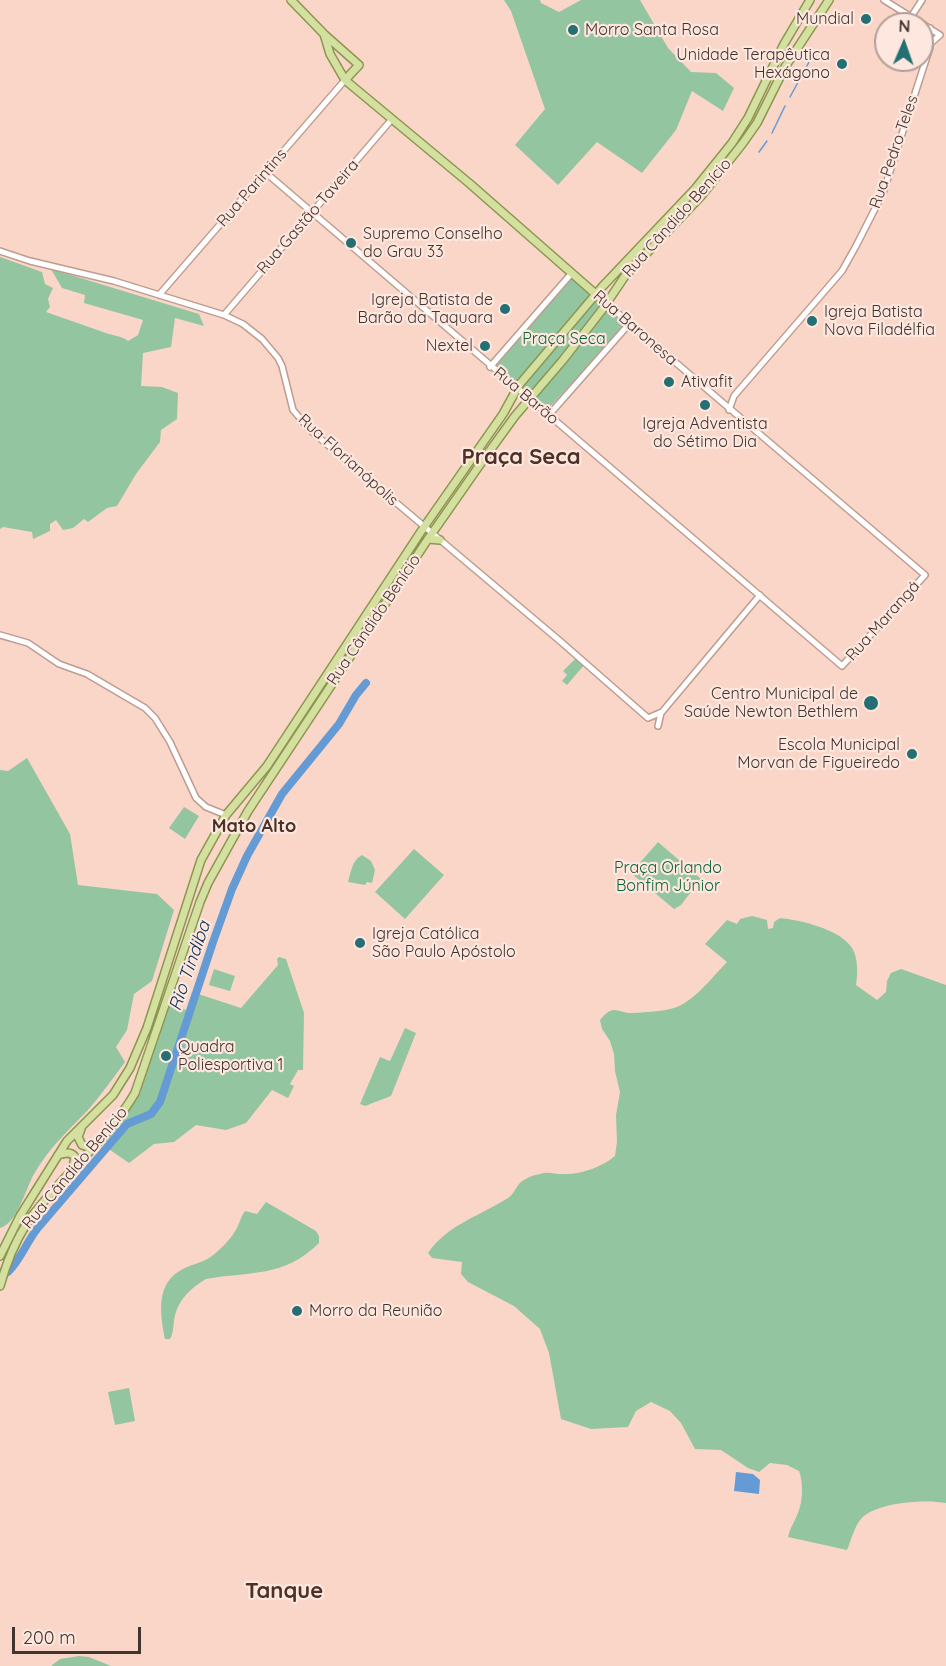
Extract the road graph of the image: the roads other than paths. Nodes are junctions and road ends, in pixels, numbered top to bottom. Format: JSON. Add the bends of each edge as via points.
{"nodes":[{"id":1,"x":291,"y":0,"type":"edge"},
{"id":2,"x":810,"y":0,"type":"edge"},
{"id":3,"x":830,"y":0,"type":"edge"},
{"id":4,"x":884,"y":0,"type":"edge"},
{"id":5,"x":903,"y":12,"type":"edge"},
{"id":6,"x":934,"y":31,"type":"edge"},
{"id":7,"x":328,"y":41,"type":"junction"},
{"id":8,"x":934,"y":41,"type":"edge"},
{"id":9,"x":923,"y":72,"type":"edge"},
{"id":10,"x":345,"y":80,"type":"junction"},
{"id":11,"x":392,"y":119,"type":"junction"},
{"id":12,"x":265,"y":172,"type":"junction"},
{"id":13,"x":312,"y":213,"type":"junction"},
{"id":14,"x":0,"y":251,"type":"edge"},
{"id":15,"x":571,"y":274,"type":"junction"},
{"id":16,"x":596,"y":294,"type":"junction"},
{"id":17,"x":159,"y":296,"type":"junction"},
{"id":18,"x":607,"y":304,"type":"junction"},
{"id":19,"x":224,"y":315,"type":"junction"},
{"id":20,"x":630,"y":323,"type":"junction"},
{"id":21,"x":490,"y":367,"type":"junction"},
{"id":22,"x":516,"y":389,"type":"junction"},
{"id":23,"x":734,"y":396,"type":"junction"},
{"id":24,"x":529,"y":400,"type":"junction"},
{"id":25,"x":719,"y":401,"type":"junction"},
{"id":26,"x":729,"y":410,"type":"junction"},
{"id":27,"x":549,"y":416,"type":"junction"},
{"id":28,"x":424,"y":527,"type":"junction"},
{"id":29,"x":430,"y":536,"type":"junction"},
{"id":30,"x":440,"y":540,"type":"joint"},
{"id":31,"x":925,"y":575,"type":"joint"},
{"id":32,"x":760,"y":595,"type":"junction"},
{"id":33,"x":0,"y":635,"type":"edge"},
{"id":34,"x":842,"y":666,"type":"joint"},
{"id":35,"x":662,"y":712,"type":"junction"},
{"id":36,"x":658,"y":726,"type":"dead end"},
{"id":37,"x":226,"y":815,"type":"junction"},
{"id":38,"x":82,"y":1127,"type":"junction"},
{"id":39,"x":104,"y":1137,"type":"junction"},
{"id":40,"x":57,"y":1155,"type":"junction"},
{"id":41,"x":73,"y":1169,"type":"junction"},
{"id":42,"x":0,"y":1256,"type":"edge"},
{"id":43,"x":0,"y":1286,"type":"edge"}],
"edges":[{"from":1,"to":7,"type":"main road"},
{"from":2,"to":16,"type":"main road","name":"Rua Cândido Benício","via":[[732,143],[695,189]]},
{"from":3,"to":18,"type":"main road","name":"Rua Cândido Benício","via":[[785,67],[744,143],[702,195],[625,276]]},
{"from":4,"to":5,"type":"street"},
{"from":6,"to":8,"type":"street","name":"Rua Pedro Teles","via":[[940,35]]},
{"from":7,"to":10,"type":"main road","via":[[334,64]]},
{"from":7,"to":10,"type":"main road","via":[[359,65]]},
{"from":9,"to":23,"type":"street","name":"Rua Pedro Teles","via":[[883,193],[842,271]]},
{"from":10,"to":11,"type":"main road","name":"Rua Baronesa"},
{"from":10,"to":12,"type":"street","name":"Rua Parintins"},
{"from":11,"to":13,"type":"street","name":"Rua Gastão Taveira"},
{"from":11,"to":15,"type":"main road","name":"Rua Baronesa"},
{"from":12,"to":13,"type":"street","name":"Rua Barão"},
{"from":12,"to":17,"type":"street","name":"Rua Parintins"},
{"from":13,"to":19,"type":"street","name":"Rua Gastão Taveira"},
{"from":13,"to":21,"type":"street","name":"Rua Barão"},
{"from":14,"to":17,"type":"street","name":"Rua Florianópolis"},
{"from":15,"to":16,"type":"main road","name":"Rua Baronesa"},
{"from":15,"to":21,"type":"street"},
{"from":16,"to":18,"type":"main road","name":"Rua Baronesa"},
{"from":16,"to":22,"type":"main road","name":"Rua Cândido Benício"},
{"from":17,"to":19,"type":"street","name":"Rua Florianópolis"},
{"from":18,"to":20,"type":"street","name":"Rua Baronesa"},
{"from":18,"to":24,"type":"main road","name":"Rua Cândido Benício"},
{"from":19,"to":28,"type":"street","name":"Rua Florianópolis","via":[[253,330],[270,347],[282,366],[293,410],[307,427]]},
{"from":20,"to":25,"type":"street","name":"Rua Baronesa"},
{"from":20,"to":27,"type":"street"},
{"from":21,"to":22,"type":"street","name":"Rua Barão"},
{"from":22,"to":24,"type":"street","name":"Rua Barão"},
{"from":22,"to":28,"type":"main road","name":"Rua Cândido Benício"},
{"from":23,"to":25,"type":"street"},
{"from":23,"to":26,"type":"street","name":"Rua Pedro Teles"},
{"from":24,"to":27,"type":"street","name":"Rua Barão"},
{"from":24,"to":29,"type":"main road","name":"Rua Cândido Benício"},
{"from":25,"to":26,"type":"street","name":"Rua Baronesa"},
{"from":26,"to":31,"type":"street","name":"Rua Baronesa"},
{"from":27,"to":32,"type":"street","name":"Rua Barão"},
{"from":28,"to":29,"type":"street","name":"Rua Florianópolis"},
{"from":28,"to":37,"type":"main road","name":"Rua Cândido Benício","via":[[267,766]]},
{"from":29,"to":30,"type":"main road"},
{"from":29,"to":39,"type":"main road","name":"Rua Cândido Benício","via":[[248,811],[208,883],[139,1084]]},
{"from":30,"to":35,"type":"street","via":[[648,718]]},
{"from":31,"to":34,"type":"street","name":"Rua Marangá"},
{"from":32,"to":34,"type":"street","name":"Rua Barão"},
{"from":32,"to":35,"type":"street"},
{"from":33,"to":37,"type":"street","via":[[28,643],[59,664],[87,674],[145,708],[170,742],[196,798]]},
{"from":35,"to":36,"type":"street"},
{"from":37,"to":38,"type":"main road","name":"Rua Cândido Benício","via":[[201,860],[138,1053],[113,1095]]},
{"from":38,"to":39,"type":"main road","via":[[78,1137],[83,1146],[92,1146]]},
{"from":38,"to":40,"type":"main road","name":"Rua Cândido Benício"},
{"from":39,"to":41,"type":"main road","name":"Rua Cândido Benício"},
{"from":40,"to":41,"type":"main road","via":[[73,1155]]},
{"from":40,"to":42,"type":"main road","name":"Rua Cândido Benício"},
{"from":41,"to":43,"type":"main road","name":"Rua Cândido Benício","via":[[21,1232]]}]}
